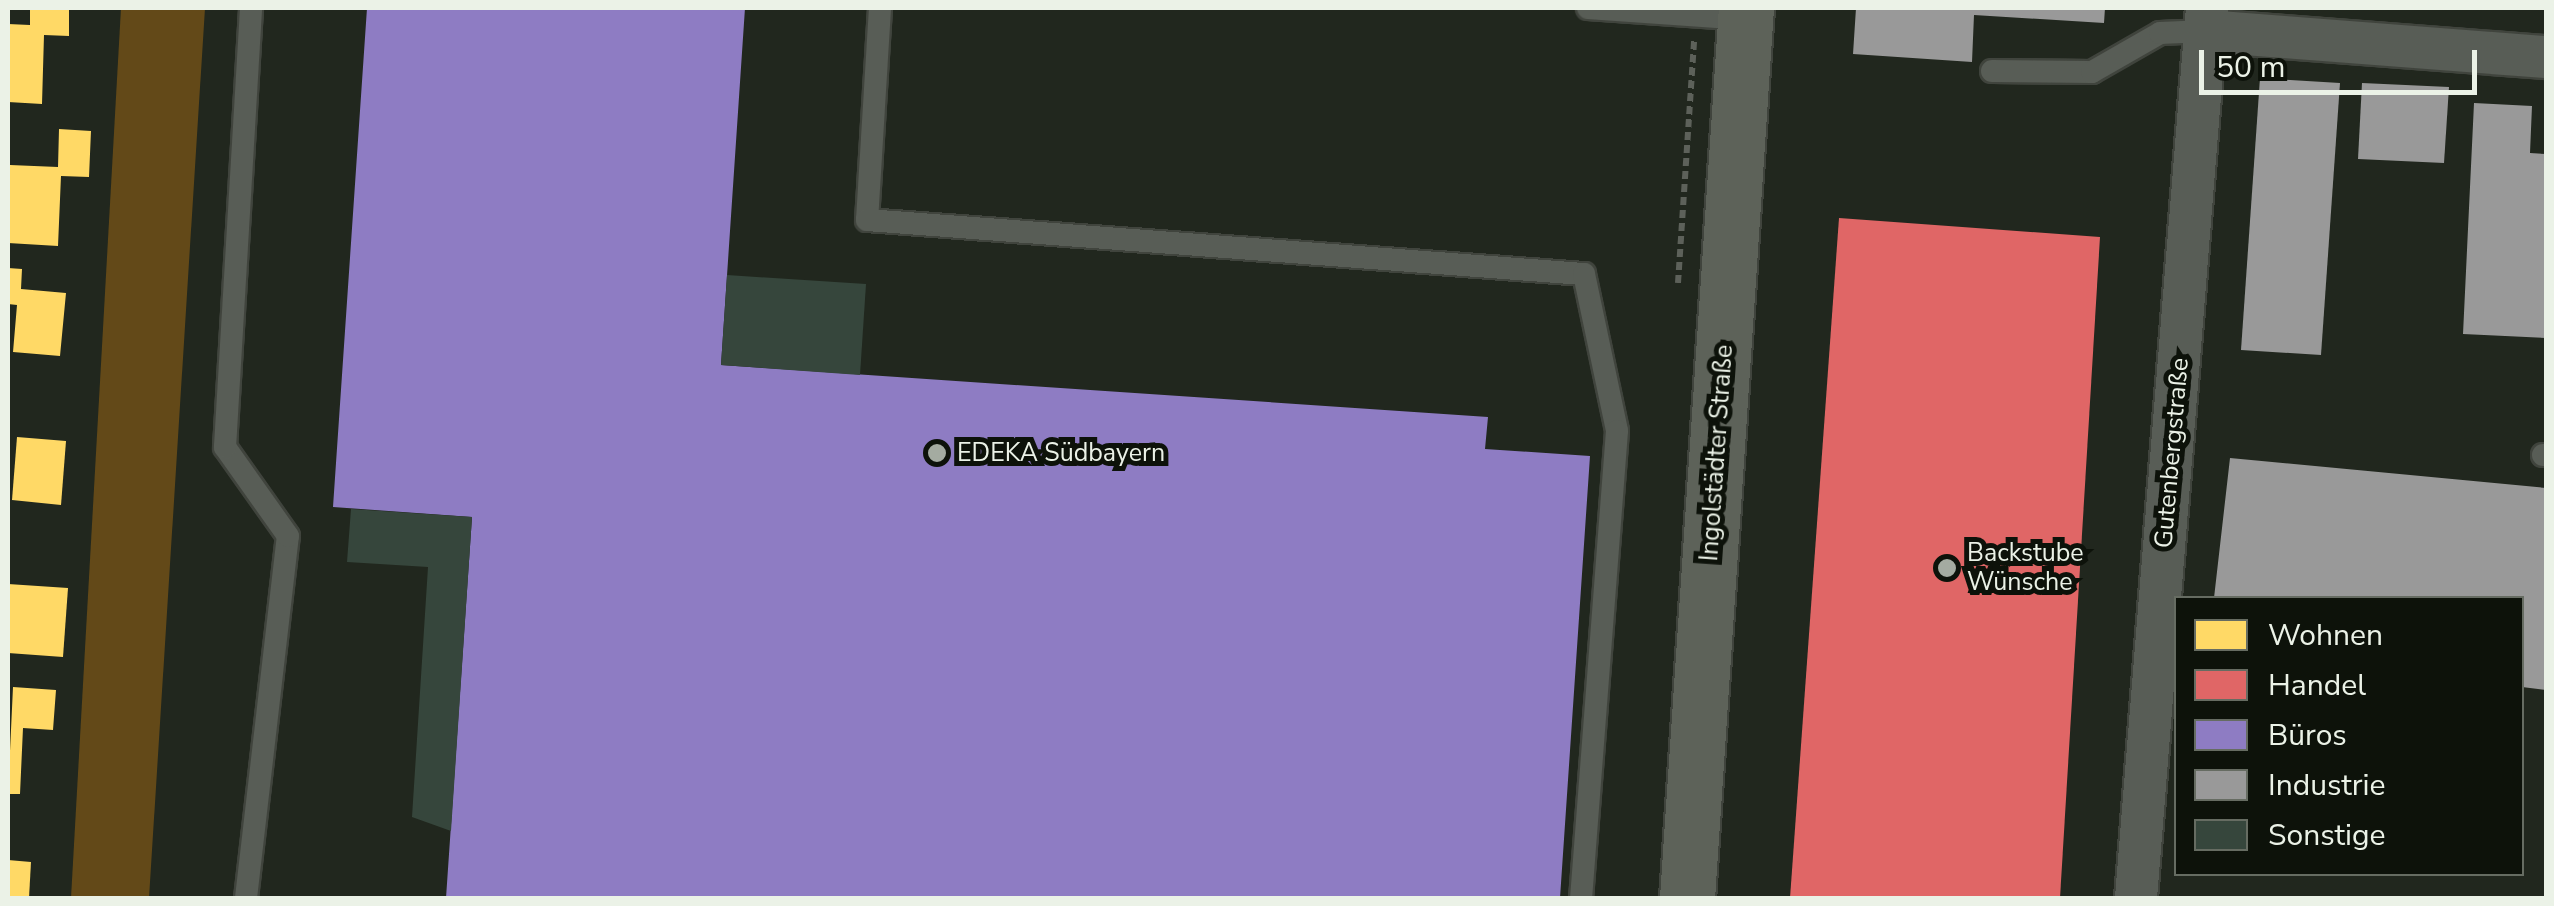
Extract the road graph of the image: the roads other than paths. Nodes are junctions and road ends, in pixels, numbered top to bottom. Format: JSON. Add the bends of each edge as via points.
{"nodes":[{"id":1,"x":250,"y":8,"type":"edge"},
{"id":2,"x":880,"y":8,"type":"edge"},
{"id":3,"x":1590,"y":8,"type":"edge"},
{"id":4,"x":1746,"y":13,"type":"edge"},
{"id":5,"x":2207,"y":19,"type":"edge"},
{"id":6,"x":2546,"y":57,"type":"edge"},
{"id":7,"x":1992,"y":71,"type":"dead end"},
{"id":8,"x":246,"y":898,"type":"edge"},
{"id":9,"x":1581,"y":898,"type":"edge"},
{"id":10,"x":1687,"y":898,"type":"edge"},
{"id":11,"x":2136,"y":898,"type":"edge"}],
"edges":[{"from":1,"to":8,"type":"lane","via":[[224,447],[288,536]]},
{"from":2,"to":9,"type":"lane","via":[[867,220],[1584,274],[1617,431]]},
{"from":3,"to":4,"type":"lane"},
{"from":4,"to":10,"type":"street","name":"Ingolstädter Straße"},
{"from":5,"to":6,"type":"street"},
{"from":5,"to":7,"type":"lane","via":[[2160,33],[2092,72]]},
{"from":5,"to":11,"type":"street","name":"Gutenbergstraße"}]}
